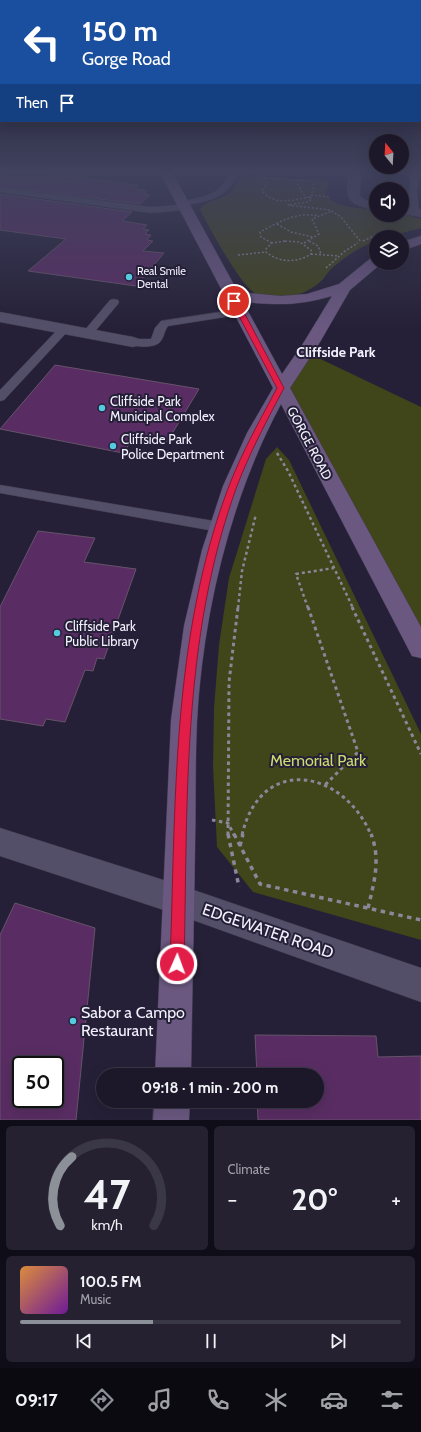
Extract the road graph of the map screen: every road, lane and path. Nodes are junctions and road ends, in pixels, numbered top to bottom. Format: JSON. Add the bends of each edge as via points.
{"nodes":[{"id":1,"x":194,"y":224,"type":"edge"},
{"id":2,"x":276,"y":224,"type":"joint"},
{"id":3,"x":314,"y":224,"type":"edge"},
{"id":4,"x":346,"y":224,"type":"edge"},
{"id":5,"x":392,"y":229,"type":"dead end"},
{"id":6,"x":314,"y":238,"type":"junction"},
{"id":7,"x":421,"y":240,"type":"edge"},
{"id":8,"x":308,"y":241,"type":"junction"},
{"id":9,"x":361,"y":242,"type":"junction"},
{"id":10,"x":272,"y":243,"type":"junction"},
{"id":11,"x":304,"y":244,"type":"junction"},
{"id":12,"x":409,"y":244,"type":"edge"},
{"id":13,"x":266,"y":252,"type":"junction"},
{"id":14,"x":311,"y":254,"type":"junction"},
{"id":15,"x":321,"y":254,"type":"junction"},
{"id":16,"x":234,"y":255,"type":"dead end"},
{"id":17,"x":340,"y":256,"type":"junction"},
{"id":18,"x":369,"y":267,"type":"edge"},
{"id":19,"x":322,"y":272,"type":"dead end"},
{"id":20,"x":344,"y":287,"type":"junction"},
{"id":21,"x":232,"y":296,"type":"junction"},
{"id":22,"x":114,"y":302,"type":"dead end"},
{"id":23,"x":240,"y":312,"type":"junction"},
{"id":24,"x":0,"y":317,"type":"edge"},
{"id":25,"x":64,"y":329,"type":"junction"},
{"id":26,"x":88,"y":333,"type":"junction"},
{"id":27,"x":133,"y":342,"type":"joint"},
{"id":28,"x":281,"y":388,"type":"junction"},
{"id":29,"x":0,"y":397,"type":"edge"},
{"id":30,"x":274,"y":459,"type":"dead end"},
{"id":31,"x":0,"y":489,"type":"edge"},
{"id":32,"x":258,"y":506,"type":"dead end"},
{"id":33,"x":220,"y":527,"type":"junction"},
{"id":34,"x":334,"y":568,"type":"junction"},
{"id":35,"x":421,"y":649,"type":"edge"},
{"id":36,"x":421,"y":754,"type":"edge"},
{"id":37,"x":324,"y":786,"type":"junction"},
{"id":38,"x":182,"y":815,"type":"junction"},
{"id":39,"x":228,"y":823,"type":"junction"},
{"id":40,"x":0,"y":842,"type":"edge"},
{"id":41,"x":240,"y":846,"type":"junction"},
{"id":42,"x":180,"y":900,"type":"junction"},
{"id":43,"x":368,"y":908,"type":"junction"},
{"id":44,"x":421,"y":920,"type":"edge"},
{"id":45,"x":248,"y":924,"type":"junction"},
{"id":46,"x":421,"y":985,"type":"edge"},
{"id":47,"x":173,"y":1068,"type":"edge"},
{"id":48,"x":172,"y":1108,"type":"edge"},
{"id":49,"x":171,"y":1120,"type":"edge"}],
"edges":[{"from":1,"to":21,"type":"main road","name":"GORGE ROAD"},
{"from":2,"to":6,"type":"path","via":[[291,232]]},
{"from":2,"to":10,"type":"path","via":[[259,234]]},
{"from":3,"to":6,"type":"path","via":[[319,234]]},
{"from":4,"to":9,"type":"path"},
{"from":5,"to":9,"type":"path"},
{"from":6,"to":8,"type":"path"},
{"from":7,"to":12,"type":"main road"},
{"from":8,"to":11,"type":"path"},
{"from":8,"to":15,"type":"path","via":[[316,244]]},
{"from":9,"to":17,"type":"path"},
{"from":10,"to":11,"type":"path","via":[[285,241]]},
{"from":10,"to":13,"type":"path"},
{"from":11,"to":14,"type":"path","via":[[310,247]]},
{"from":13,"to":14,"type":"path","via":[[274,258],[288,260],[302,259]]},
{"from":13,"to":16,"type":"path"},
{"from":14,"to":15,"type":"path"},
{"from":15,"to":17,"type":"path"},
{"from":17,"to":19,"type":"path"},
{"from":18,"to":20,"type":"main road"},
{"from":20,"to":21,"type":"main road","via":[[308,298],[281,301]]},
{"from":20,"to":28,"type":"main road"},
{"from":21,"to":23,"type":"main road","name":"GORGE ROAD"},
{"from":22,"to":26,"type":"lane"},
{"from":23,"to":27,"type":"lane","via":[[172,321],[162,326],[156,342]]},
{"from":23,"to":28,"type":"main road","name":"GORGE ROAD"},
{"from":24,"to":25,"type":"street"},
{"from":25,"to":26,"type":"street"},
{"from":25,"to":29,"type":"lane"},
{"from":26,"to":27,"type":"street"},
{"from":28,"to":33,"type":"main road","via":[[256,434],[233,486]]},
{"from":28,"to":35,"type":"main road","name":"GORGE ROAD"},
{"from":30,"to":34,"type":"path","via":[[277,453]]},
{"from":31,"to":33,"type":"lane"},
{"from":32,"to":39,"type":"path","via":[[242,571],[229,682]]},
{"from":33,"to":38,"type":"main road","via":[[196,626],[184,720]]},
{"from":34,"to":36,"type":"path"},
{"from":34,"to":37,"type":"path","via":[[296,574],[358,752]]},
{"from":37,"to":41,"type":"path","via":[[299,779],[281,782],[266,790],[253,805],[244,825]]},
{"from":37,"to":43,"type":"path","via":[[337,791],[350,802],[364,820],[374,843],[377,861]]},
{"from":38,"to":39,"type":"path"},
{"from":38,"to":42,"type":"main road"},
{"from":39,"to":41,"type":"path"},
{"from":39,"to":45,"type":"path","via":[[228,835]]},
{"from":40,"to":42,"type":"street","name":"EDGEWATER ROAD"},
{"from":41,"to":43,"type":"path","via":[[260,884]]},
{"from":42,"to":45,"type":"street","name":"EDGEWATER ROAD"},
{"from":42,"to":47,"type":"main road"},
{"from":43,"to":44,"type":"path"},
{"from":45,"to":46,"type":"street","name":"EDGEWATER ROAD"},
{"from":48,"to":49,"type":"main road"}]}
